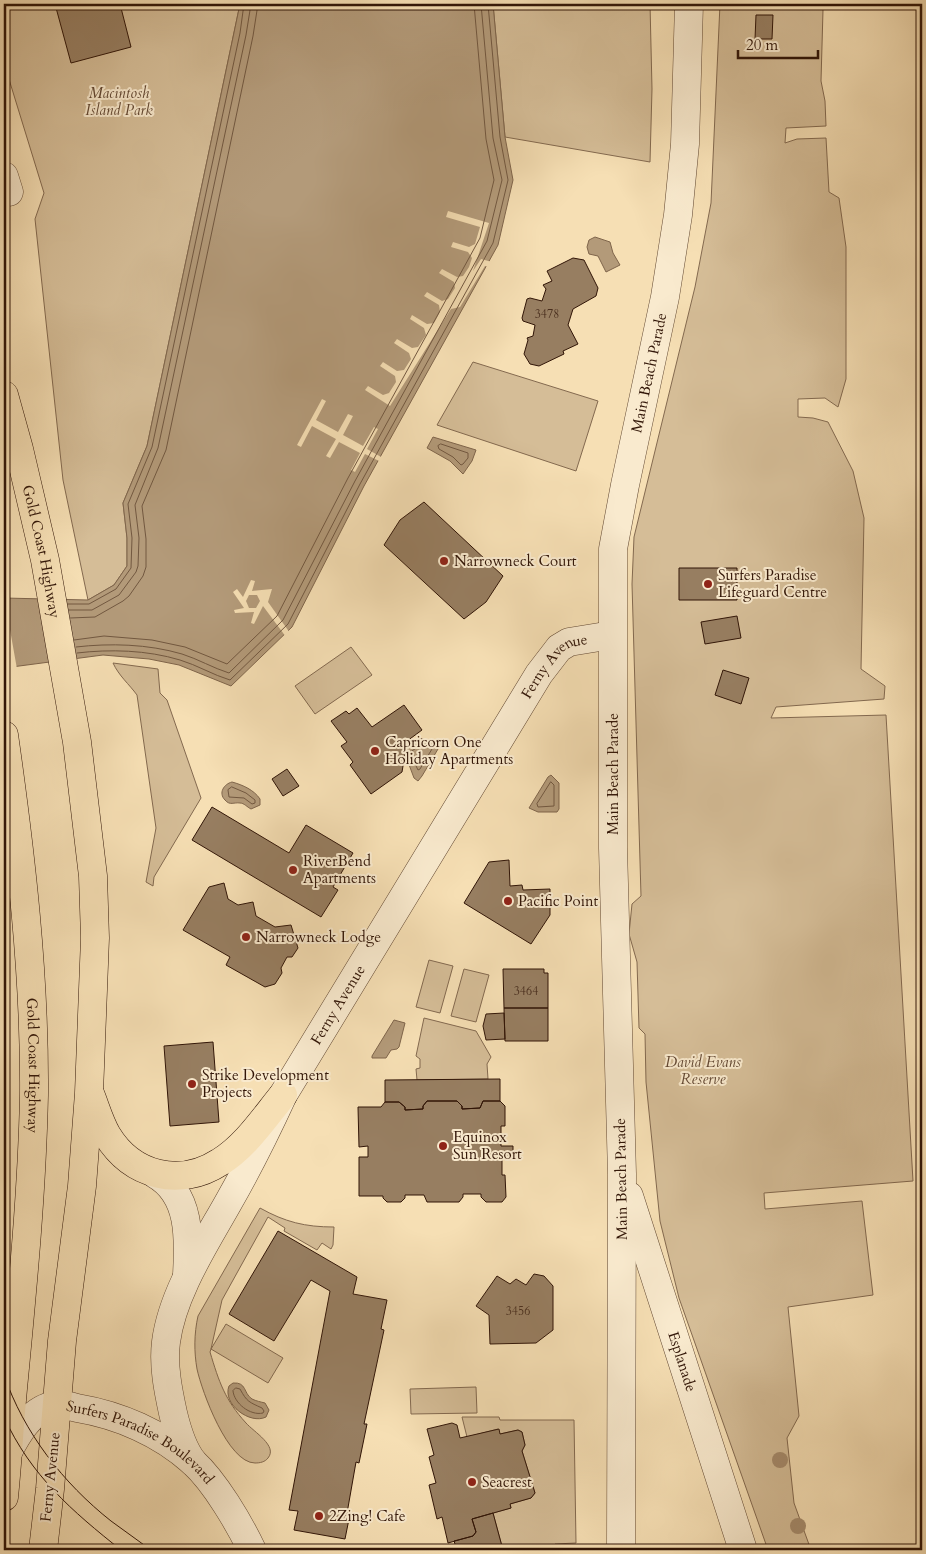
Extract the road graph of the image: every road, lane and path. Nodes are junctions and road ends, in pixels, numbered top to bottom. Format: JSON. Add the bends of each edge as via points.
{"nodes":[{"id":1,"x":689,"y":4,"type":"edge"},
{"id":2,"x":4,"y":395,"type":"edge"},
{"id":3,"x":612,"y":635,"type":"junction"},
{"id":4,"x":4,"y":735,"type":"edge"},
{"id":5,"x":89,"y":1093,"type":"junction"},
{"id":6,"x":283,"y":1096,"type":"junction"},
{"id":7,"x":155,"y":1174,"type":"junction"},
{"id":8,"x":622,"y":1174,"type":"junction"},
{"id":9,"x":186,"y":1281,"type":"junction"},
{"id":10,"x":10,"y":1388,"type":"edge"},
{"id":11,"x":58,"y":1405,"type":"junction"},
{"id":12,"x":8,"y":1452,"type":"junction"},
{"id":13,"x":193,"y":1462,"type":"junction"},
{"id":14,"x":4,"y":1497,"type":"edge"},
{"id":15,"x":43,"y":1550,"type":"edge"},
{"id":16,"x":252,"y":1550,"type":"edge"},
{"id":17,"x":621,"y":1550,"type":"edge"},
{"id":18,"x":743,"y":1550,"type":"edge"}],
"edges":[{"from":1,"to":3,"type":"street","name":"Main Beach Parade","via":[[685,144],[678,215],[665,297],[613,548]]},
{"from":2,"to":5,"type":"highway","name":"Gold Coast Highway","via":[[45,560],[77,742],[93,876],[95,938]]},
{"from":3,"to":6,"type":"street","name":"Ferny Avenue","via":[[569,642],[559,648],[539,674]]},
{"from":3,"to":8,"type":"street","name":"Main Beach Parade","via":[[613,848]]},
{"from":4,"to":10,"type":"highway","name":"Gold Coast Highway","via":[[25,904],[34,1094],[24,1279]]},
{"from":5,"to":7,"type":"highway","via":[[113,1143],[131,1160]]},
{"from":5,"to":11,"type":"highway"},
{"from":6,"to":7,"type":"highway","via":[[242,1144],[221,1162],[200,1173],[171,1177]]},
{"from":6,"to":9,"type":"street","name":"Ferny Avenue"},
{"from":7,"to":9,"type":"street","via":[[171,1185],[183,1208],[188,1235]]},
{"from":8,"to":17,"type":"street","name":"Main Beach Parade"},
{"from":8,"to":18,"type":"street","name":"Esplanade"},
{"from":9,"to":13,"type":"street","name":"Ferny Avenue","via":[[171,1321],[165,1353],[167,1384],[175,1420],[183,1446]]},
{"from":10,"to":12,"type":"highway"},
{"from":11,"to":12,"type":"street","name":"Surfers Paradise Boulevard","via":[[46,1407],[28,1421]]},
{"from":11,"to":13,"type":"street","name":"Surfers Paradise Boulevard","via":[[100,1412],[138,1426]]},
{"from":11,"to":15,"type":"highway","name":"Ferny Avenue"},
{"from":12,"to":14,"type":"highway"},
{"from":13,"to":16,"type":"street","name":"Surfers Paradise Boulevard","via":[[214,1488]]}]}
